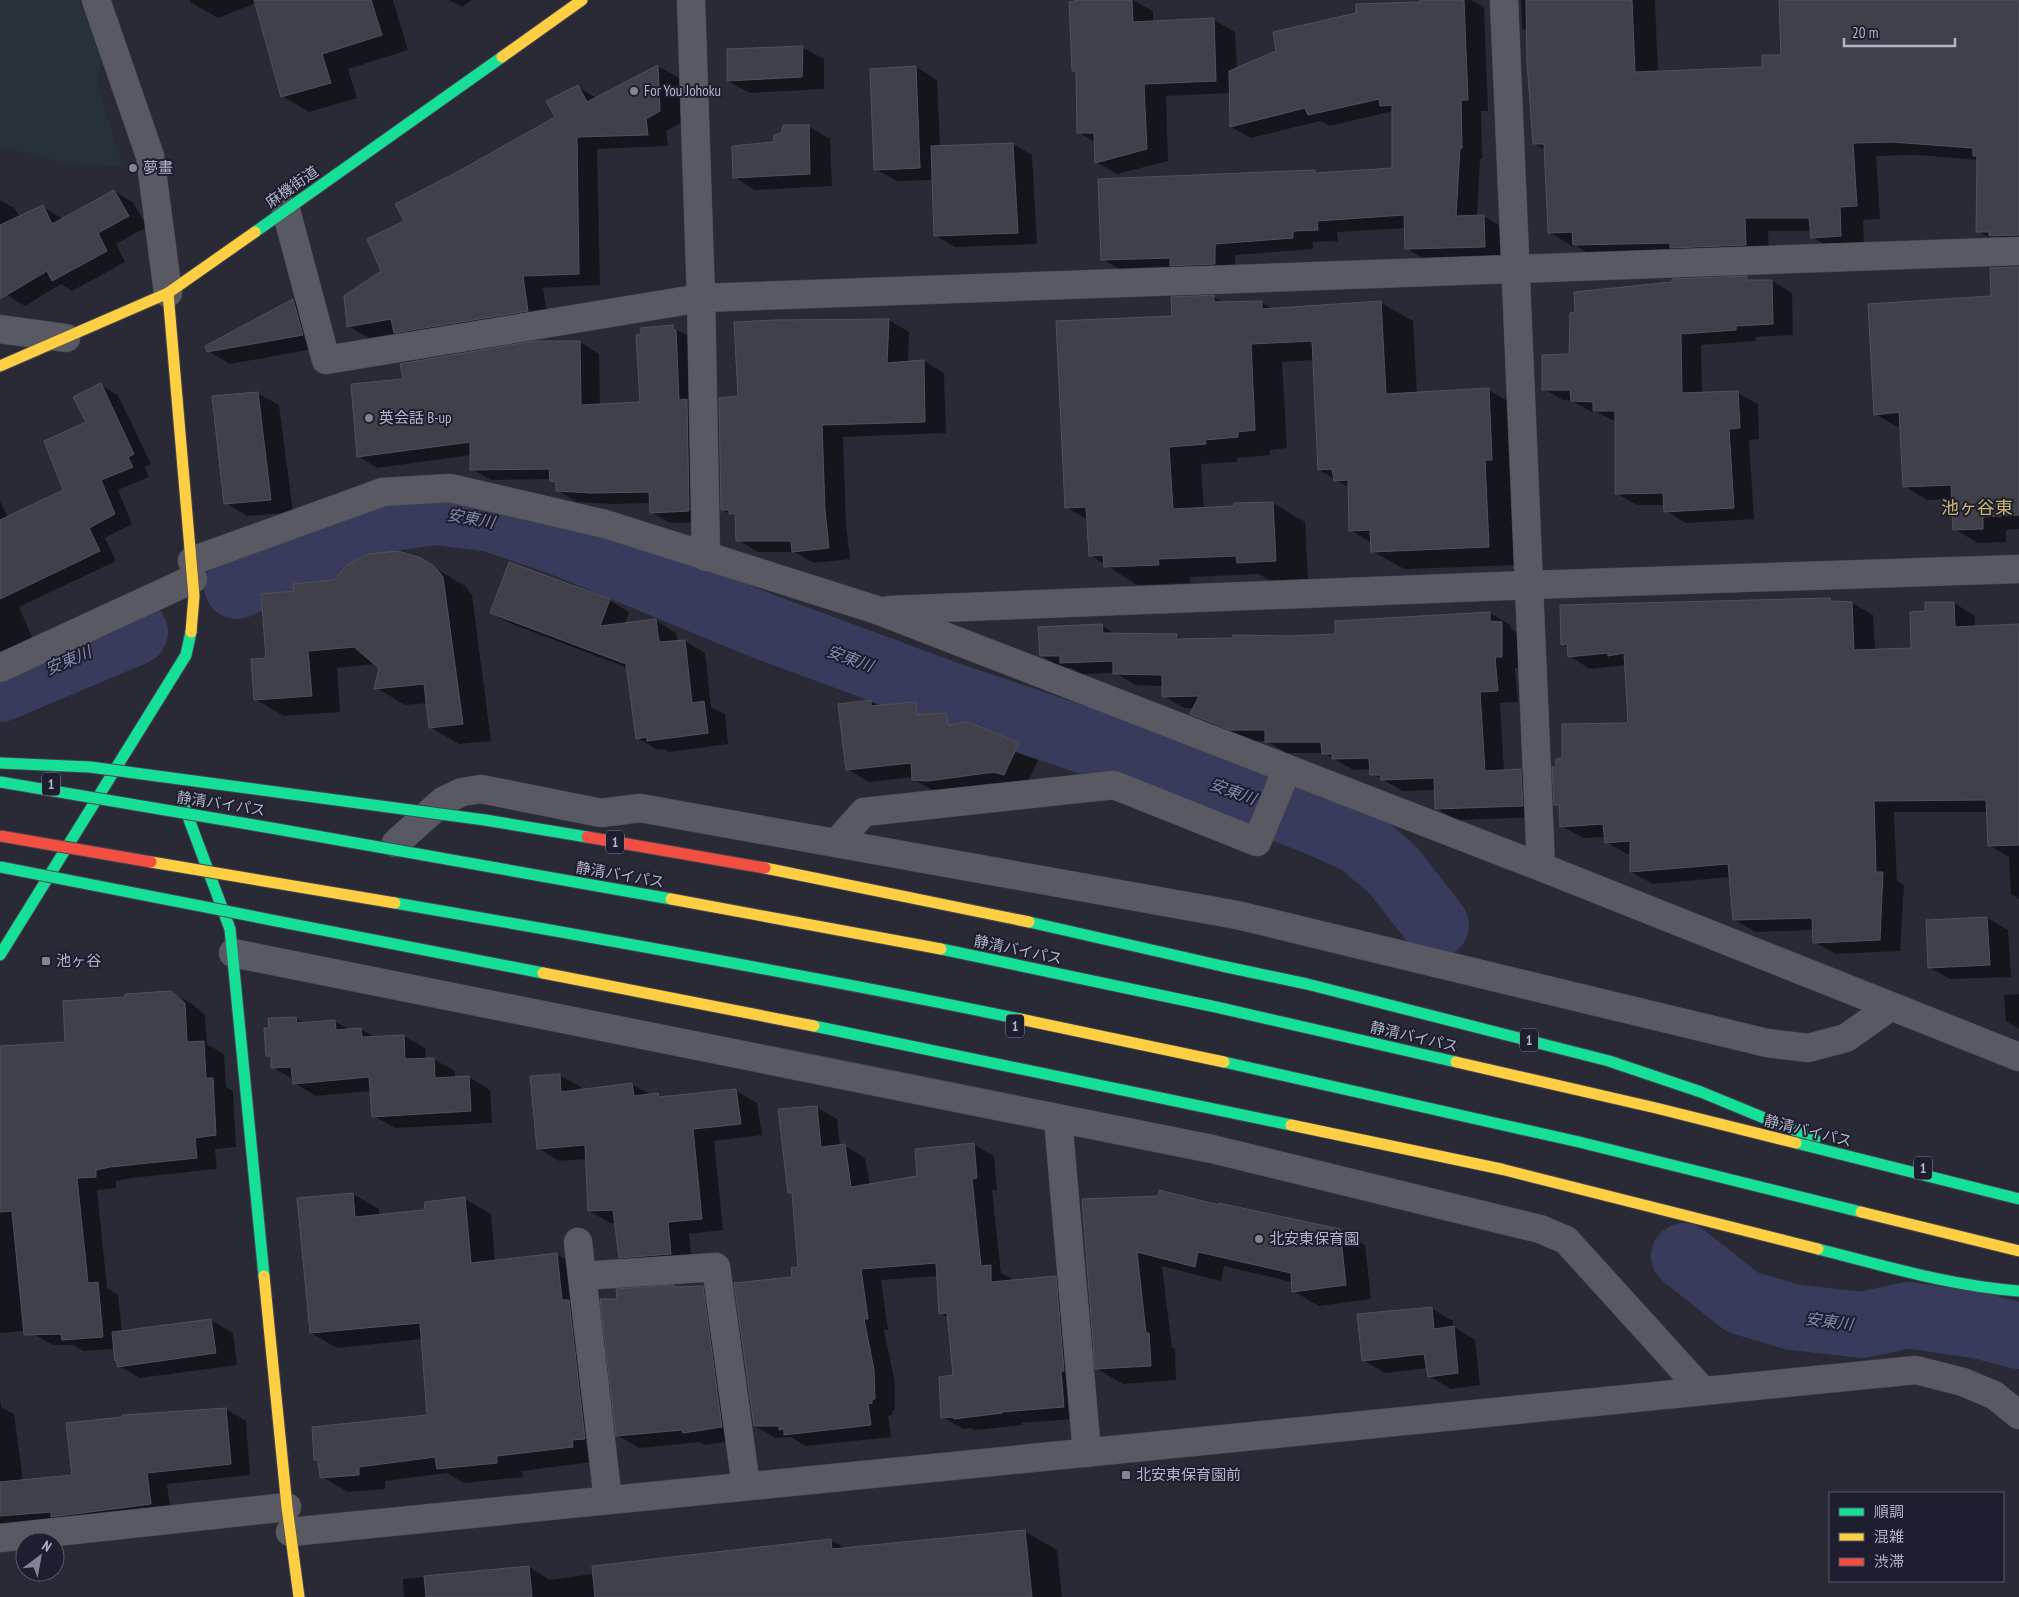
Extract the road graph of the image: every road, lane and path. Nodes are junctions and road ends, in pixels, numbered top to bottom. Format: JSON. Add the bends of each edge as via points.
{"nodes":[{"id":1,"x":96,"y":0,"type":"edge"},
{"id":2,"x":582,"y":0,"type":"edge"},
{"id":3,"x":691,"y":0,"type":"edge"},
{"id":4,"x":1504,"y":0,"type":"edge"},
{"id":5,"x":286,"y":210,"type":"junction"},
{"id":6,"x":2019,"y":251,"type":"edge"},
{"id":7,"x":1516,"y":268,"type":"junction"},
{"id":8,"x":168,"y":293,"type":"junction"},
{"id":9,"x":701,"y":298,"type":"junction"},
{"id":10,"x":0,"y":328,"type":"edge"},
{"id":11,"x":66,"y":338,"type":"junction"},
{"id":12,"x":0,"y":366,"type":"edge"},
{"id":13,"x":706,"y":557,"type":"junction"},
{"id":14,"x":2019,"y":569,"type":"edge"},
{"id":15,"x":193,"y":570,"type":"junction"},
{"id":16,"x":1529,"y":585,"type":"junction"},
{"id":17,"x":877,"y":610,"type":"junction"},
{"id":18,"x":0,"y":668,"type":"edge"},
{"id":19,"x":0,"y":764,"type":"edge"},
{"id":20,"x":1287,"y":769,"type":"junction"},
{"id":21,"x":0,"y":781,"type":"edge"},
{"id":22,"x":101,"y":793,"type":"junction"},
{"id":23,"x":184,"y":806,"type":"junction"},
{"id":24,"x":0,"y":836,"type":"edge"},
{"id":25,"x":837,"y":842,"type":"junction"},
{"id":26,"x":0,"y":843,"type":"edge"},
{"id":27,"x":396,"y":843,"type":"junction"},
{"id":28,"x":63,"y":854,"type":"junction"},
{"id":29,"x":0,"y":867,"type":"edge"},
{"id":30,"x":1541,"y":867,"type":"junction"},
{"id":31,"x":211,"y":878,"type":"junction"},
{"id":32,"x":232,"y":953,"type":"junction"},
{"id":33,"x":0,"y":955,"type":"edge"},
{"id":34,"x":1891,"y":1006,"type":"junction"},
{"id":35,"x":2019,"y":1057,"type":"edge"},
{"id":36,"x":1058,"y":1118,"type":"junction"},
{"id":37,"x":1827,"y":1144,"type":"junction"},
{"id":38,"x":1548,"y":1147,"type":"dead end"},
{"id":39,"x":1692,"y":1182,"type":"dead end"},
{"id":40,"x":2019,"y":1192,"type":"edge"},
{"id":41,"x":2019,"y":1199,"type":"edge"},
{"id":42,"x":578,"y":1242,"type":"dead end"},
{"id":43,"x":2019,"y":1251,"type":"edge"},
{"id":44,"x":2019,"y":1262,"type":"edge"},
{"id":45,"x":582,"y":1276,"type":"junction"},
{"id":46,"x":2019,"y":1291,"type":"edge"},
{"id":47,"x":1703,"y":1391,"type":"junction"},
{"id":48,"x":2019,"y":1415,"type":"edge"},
{"id":49,"x":1087,"y":1453,"type":"junction"},
{"id":50,"x":746,"y":1486,"type":"junction"},
{"id":51,"x":608,"y":1500,"type":"junction"},
{"id":52,"x":289,"y":1519,"type":"junction"},
{"id":53,"x":0,"y":1538,"type":"edge"},
{"id":54,"x":299,"y":1597,"type":"edge"}],
"edges":[{"from":1,"to":8,"type":"street","via":[[150,156]]},
{"from":2,"to":5,"type":"main road","name":"麻機街道"},
{"from":3,"to":9,"type":"street"},
{"from":4,"to":7,"type":"street"},
{"from":5,"to":8,"type":"main road","name":"麻機街道"},
{"from":5,"to":9,"type":"street","via":[[326,360]]},
{"from":6,"to":7,"type":"street"},
{"from":7,"to":9,"type":"street"},
{"from":7,"to":16,"type":"street"},
{"from":8,"to":11,"type":"main road","name":"麻機街道"},
{"from":8,"to":15,"type":"main road"},
{"from":9,"to":13,"type":"street"},
{"from":10,"to":11,"type":"street"},
{"from":11,"to":12,"type":"main road","name":"麻機街道"},
{"from":13,"to":15,"type":"street","via":[[605,524],[450,488],[383,492]]},
{"from":13,"to":17,"type":"street"},
{"from":14,"to":16,"type":"street"},
{"from":15,"to":18,"type":"street"},
{"from":15,"to":22,"type":"main road","via":[[193,623],[186,655]]},
{"from":16,"to":17,"type":"street"},
{"from":16,"to":30,"type":"street"},
{"from":17,"to":20,"type":"street"},
{"from":19,"to":37,"type":"main road","number":"1","bridge":true,"via":[[90,768],[505,823],[740,863],[1307,984],[1610,1061],[1701,1092]]},
{"from":20,"to":25,"type":"street","via":[[1257,842],[1114,785],[864,812]]},
{"from":20,"to":30,"type":"street"},
{"from":21,"to":22,"type":"main road","number":"1","via":[[49,783]]},
{"from":21,"to":41,"type":"main road","name":"静清バイパス","number":"1","bridge":true,"via":[[908,942],[1216,1007],[1656,1108]]},
{"from":22,"to":23,"type":"main road","number":"1"},
{"from":22,"to":28,"type":"main road"},
{"from":23,"to":27,"type":"main road","number":"1"},
{"from":23,"to":31,"type":"main road"},
{"from":24,"to":43,"type":"main road","number":"1","bridge":true,"via":[[575,934],[913,997],[1250,1067],[1578,1142]]},
{"from":25,"to":27,"type":"street","via":[[640,808],[601,813],[480,789],[462,792],[443,801]]},
{"from":25,"to":34,"type":"street","via":[[1237,915],[1767,1043],[1808,1048],[1846,1038]]},
{"from":26,"to":28,"type":"main road","number":"1"},
{"from":27,"to":37,"type":"main road","number":"1","via":[[919,938],[1224,1003]]},
{"from":28,"to":31,"type":"main road","number":"1"},
{"from":28,"to":33,"type":"main road"},
{"from":29,"to":46,"type":"main road","bridge":true,"via":[[874,1038],[1501,1169],[1945,1281]]},
{"from":30,"to":34,"type":"street"},
{"from":31,"to":32,"type":"main road","via":[[230,929]]},
{"from":31,"to":38,"type":"main road","number":"1","via":[[574,941],[1202,1062]]},
{"from":32,"to":36,"type":"street"},
{"from":32,"to":52,"type":"main road"},
{"from":34,"to":35,"type":"street"},
{"from":36,"to":47,"type":"street","via":[[1212,1150],[1540,1229],[1566,1240]]},
{"from":36,"to":49,"type":"street"},
{"from":37,"to":40,"type":"main road","number":"1"},
{"from":39,"to":44,"type":"main road"},
{"from":42,"to":45,"type":"street"},
{"from":45,"to":50,"type":"street","via":[[716,1267]]},
{"from":45,"to":51,"type":"street"},
{"from":47,"to":48,"type":"street","via":[[1916,1370],[1963,1382],[1994,1395]]},
{"from":47,"to":49,"type":"street"},
{"from":49,"to":50,"type":"street"},
{"from":50,"to":51,"type":"street"},
{"from":51,"to":52,"type":"street"},
{"from":52,"to":53,"type":"street"},
{"from":52,"to":54,"type":"main road"}]}
